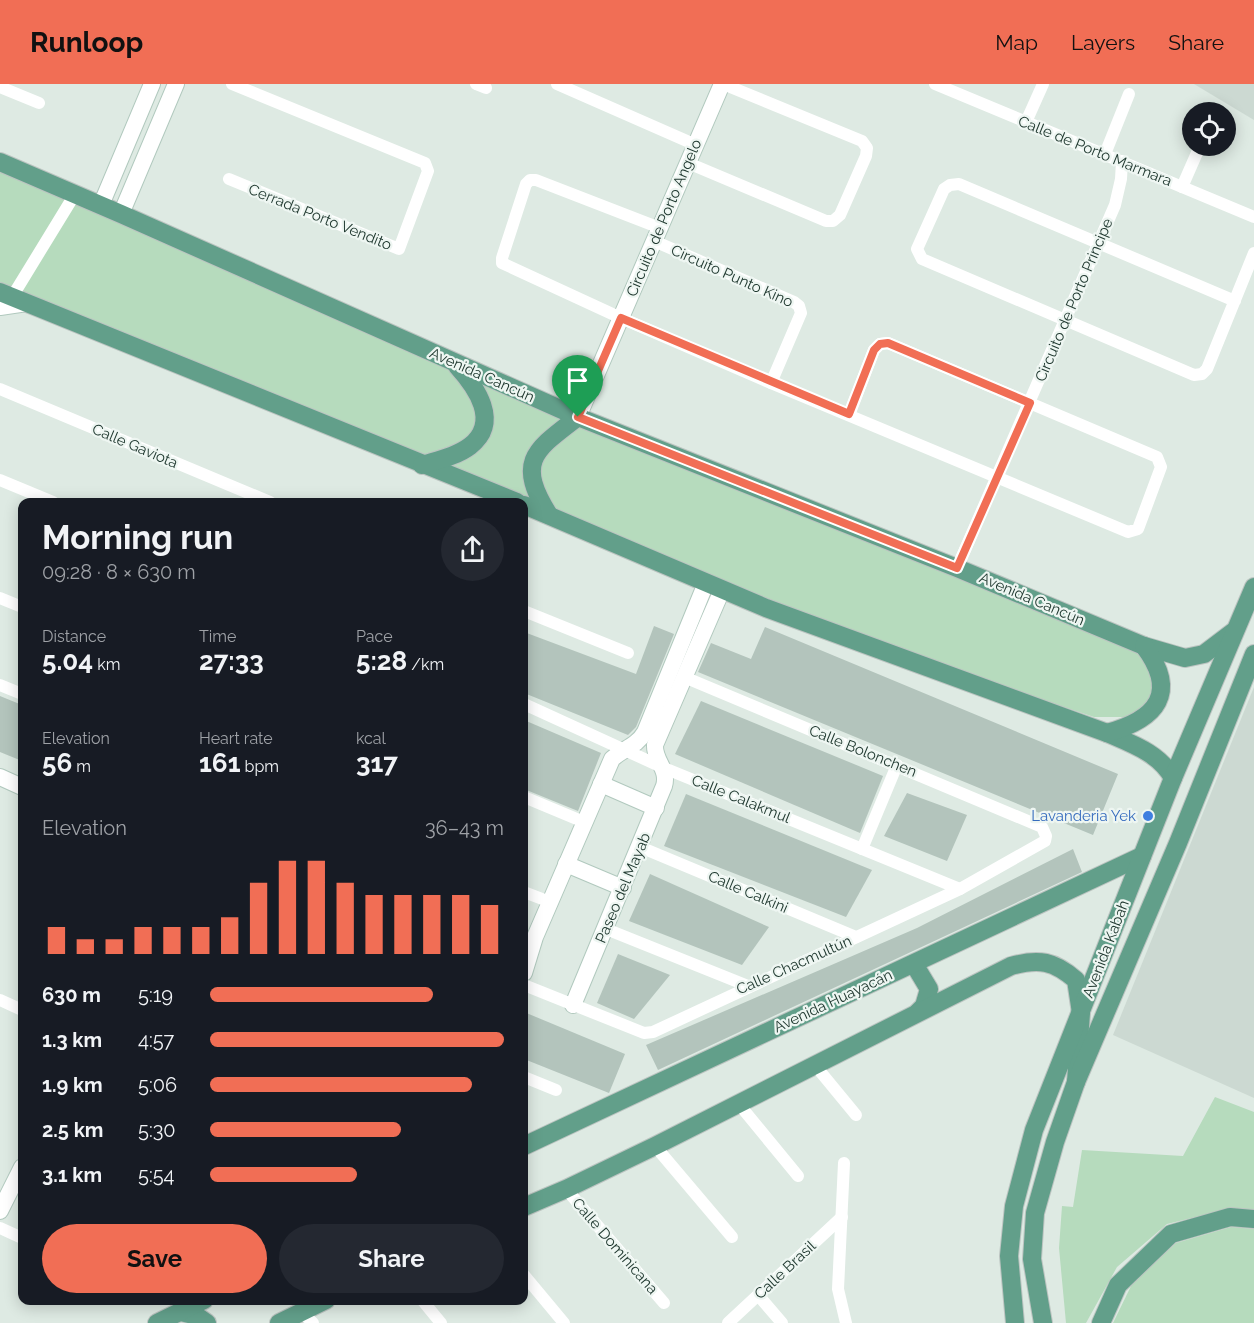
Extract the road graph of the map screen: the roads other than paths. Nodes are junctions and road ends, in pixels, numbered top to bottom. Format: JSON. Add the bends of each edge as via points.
{"nodes":[{"id":1,"x":152,"y":84,"type":"edge"},
{"id":2,"x":176,"y":84,"type":"edge"},
{"id":3,"x":232,"y":84,"type":"edge"},
{"id":4,"x":557,"y":84,"type":"edge"},
{"id":5,"x":723,"y":84,"type":"edge"},
{"id":6,"x":1042,"y":84,"type":"edge"},
{"id":7,"x":943,"y":86,"type":"edge"},
{"id":8,"x":0,"y":87,"type":"edge"},
{"id":9,"x":1129,"y":94,"type":"dead end"},
{"id":10,"x":39,"y":103,"type":"dead end"},
{"id":11,"x":1026,"y":122,"type":"junction"},
{"id":12,"x":696,"y":145,"type":"junction"},
{"id":13,"x":1105,"y":154,"type":"junction"},
{"id":14,"x":1196,"y":156,"type":"edge"},
{"id":15,"x":1122,"y":161,"type":"junction"},
{"id":16,"x":0,"y":162,"type":"edge"},
{"id":17,"x":688,"y":163,"type":"junction"},
{"id":18,"x":229,"y":179,"type":"dead end"},
{"id":19,"x":1182,"y":187,"type":"junction"},
{"id":20,"x":75,"y":194,"type":"junction"},
{"id":21,"x":102,"y":205,"type":"junction"},
{"id":22,"x":121,"y":214,"type":"junction"},
{"id":23,"x":1254,"y":217,"type":"edge"},
{"id":24,"x":657,"y":235,"type":"junction"},
{"id":25,"x":1097,"y":243,"type":"junction"},
{"id":26,"x":1254,"y":253,"type":"edge"},
{"id":27,"x":10,"y":300,"type":"edge"},
{"id":28,"x":1235,"y":301,"type":"junction"},
{"id":29,"x":621,"y":318,"type":"junction"},
{"id":30,"x":1065,"y":320,"type":"junction"},
{"id":31,"x":454,"y":362,"type":"junction"},
{"id":32,"x":771,"y":383,"type":"junction"},
{"id":33,"x":0,"y":389,"type":"edge"},
{"id":34,"x":1030,"y":403,"type":"junction"},
{"id":35,"x":849,"y":414,"type":"junction"},
{"id":36,"x":578,"y":417,"type":"junction"},
{"id":37,"x":422,"y":465,"type":"junction"},
{"id":38,"x":996,"y":477,"type":"junction"},
{"id":39,"x":0,"y":480,"type":"edge"},
{"id":40,"x":43,"y":498,"type":"edge"},
{"id":41,"x":260,"y":498,"type":"edge"},
{"id":42,"x":507,"y":498,"type":"edge"},
{"id":43,"x":528,"y":507,"type":"edge"},
{"id":44,"x":549,"y":515,"type":"junction"},
{"id":45,"x":957,"y":568,"type":"junction"},
{"id":46,"x":714,"y":587,"type":"junction"},
{"id":47,"x":1254,"y":587,"type":"edge"},
{"id":48,"x":0,"y":598,"type":"edge"},
{"id":49,"x":18,"y":605,"type":"edge"},
{"id":50,"x":528,"y":613,"type":"edge"},
{"id":51,"x":1233,"y":632,"type":"junction"},
{"id":52,"x":1144,"y":646,"type":"junction"},
{"id":53,"x":628,"y":653,"type":"dead end"},
{"id":54,"x":1254,"y":654,"type":"edge"},
{"id":55,"x":684,"y":677,"type":"junction"},
{"id":56,"x":0,"y":685,"type":"edge"},
{"id":57,"x":18,"y":692,"type":"edge"},
{"id":58,"x":528,"y":706,"type":"edge"},
{"id":59,"x":1107,"y":733,"type":"junction"},
{"id":60,"x":628,"y":750,"type":"junction"},
{"id":61,"x":897,"y":765,"type":"junction"},
{"id":62,"x":664,"y":768,"type":"junction"},
{"id":63,"x":0,"y":777,"type":"edge"},
{"id":64,"x":1173,"y":778,"type":"junction"},
{"id":65,"x":602,"y":784,"type":"junction"},
{"id":66,"x":18,"y":785,"type":"edge"},
{"id":67,"x":528,"y":799,"type":"edge"},
{"id":68,"x":656,"y":808,"type":"junction"},
{"id":69,"x":584,"y":822,"type":"junction"},
{"id":70,"x":1042,"y":827,"type":"joint"},
{"id":71,"x":640,"y":847,"type":"junction"},
{"id":72,"x":862,"y":849,"type":"junction"},
{"id":73,"x":1142,"y":856,"type":"junction"},
{"id":74,"x":566,"y":864,"type":"junction"},
{"id":75,"x":623,"y":888,"type":"junction"},
{"id":76,"x":960,"y":889,"type":"junction"},
{"id":77,"x":528,"y":894,"type":"edge"},
{"id":78,"x":550,"y":902,"type":"junction"},
{"id":79,"x":606,"y":929,"type":"junction"},
{"id":80,"x":856,"y":937,"type":"junction"},
{"id":81,"x":528,"y":962,"type":"edge"},
{"id":82,"x":914,"y":964,"type":"junction"},
{"id":83,"x":748,"y":986,"type":"junction"},
{"id":84,"x":528,"y":987,"type":"edge"},
{"id":85,"x":0,"y":1000,"type":"edge"},
{"id":86,"x":573,"y":1005,"type":"junction"},
{"id":87,"x":18,"y":1008,"type":"edge"},
{"id":88,"x":918,"y":1012,"type":"junction"},
{"id":89,"x":1081,"y":1012,"type":"junction"},
{"id":90,"x":814,"y":1064,"type":"junction"},
{"id":91,"x":528,"y":1079,"type":"edge"},
{"id":92,"x":1076,"y":1082,"type":"junction"},
{"id":93,"x":556,"y":1090,"type":"dead end"},
{"id":94,"x":738,"y":1103,"type":"junction"},
{"id":95,"x":856,"y":1115,"type":"dead end"},
{"id":96,"x":528,"y":1144,"type":"edge"},
{"id":97,"x":655,"y":1146,"type":"junction"},
{"id":98,"x":844,"y":1163,"type":"dead end"},
{"id":99,"x":18,"y":1175,"type":"edge"},
{"id":100,"x":798,"y":1176,"type":"dead end"},
{"id":101,"x":566,"y":1189,"type":"junction"},
{"id":102,"x":528,"y":1205,"type":"edge"},
{"id":103,"x":0,"y":1211,"type":"edge"},
{"id":104,"x":842,"y":1217,"type":"junction"},
{"id":105,"x":1254,"y":1219,"type":"edge"},
{"id":106,"x":0,"y":1228,"type":"edge"},
{"id":107,"x":18,"y":1236,"type":"edge"},
{"id":108,"x":732,"y":1237,"type":"dead end"},
{"id":109,"x":528,"y":1280,"type":"edge"},
{"id":110,"x":758,"y":1295,"type":"junction"},
{"id":111,"x":664,"y":1303,"type":"dead end"},
{"id":112,"x":194,"y":1305,"type":"edge"},
{"id":113,"x":321,"y":1305,"type":"edge"},
{"id":114,"x":426,"y":1305,"type":"edge"},
{"id":115,"x":181,"y":1312,"type":"junction"},
{"id":116,"x":308,"y":1317,"type":"edge"},
{"id":117,"x":157,"y":1323,"type":"edge"},
{"id":118,"x":207,"y":1323,"type":"edge"},
{"id":119,"x":279,"y":1323,"type":"edge"},
{"id":120,"x":441,"y":1323,"type":"edge"},
{"id":121,"x":564,"y":1323,"type":"edge"},
{"id":122,"x":728,"y":1323,"type":"edge"},
{"id":123,"x":782,"y":1323,"type":"edge"},
{"id":124,"x":846,"y":1323,"type":"edge"},
{"id":125,"x":1015,"y":1323,"type":"edge"},
{"id":126,"x":1043,"y":1323,"type":"edge"},
{"id":127,"x":1101,"y":1323,"type":"edge"}],
"edges":[{"from":1,"to":21,"type":"street"},
{"from":2,"to":22,"type":"street"},
{"from":3,"to":18,"type":"street","name":"Cerrada Porto Vendito","via":[[425,163],[428,171],[399,249]]},
{"from":4,"to":12,"type":"street"},
{"from":5,"to":12,"type":"street","name":"Circuito de Porto Angelo"},
{"from":5,"to":17,"type":"street","via":[[862,141],[867,148],[866,156],[844,206],[833,221],[826,221]]},
{"from":6,"to":11,"type":"street"},
{"from":7,"to":11,"type":"street","name":"Calle de Porto Marmara"},
{"from":8,"to":10,"type":"street"},
{"from":9,"to":13,"type":"street"},
{"from":11,"to":13,"type":"street","name":"Calle de Porto Marmara"},
{"from":12,"to":17,"type":"street","name":"Circuito de Porto Angelo"},
{"from":13,"to":15,"type":"street","name":"Calle de Porto Marmara"},
{"from":14,"to":19,"type":"street"},
{"from":15,"to":19,"type":"street","name":"Calle de Porto Marmara"},
{"from":15,"to":25,"type":"street","name":"Circuito de Porto Principe","via":[[1115,205]]},
{"from":16,"to":20,"type":"main road","name":"Avenida Cancún"},
{"from":17,"to":24,"type":"street","name":"Circuito de Porto Angelo"},
{"from":19,"to":23,"type":"street","name":"Calle de Porto Marmara"},
{"from":20,"to":21,"type":"main road","name":"Avenida Cancún"},
{"from":20,"to":27,"type":"street"},
{"from":21,"to":22,"type":"main road","name":"Avenida Cancún"},
{"from":22,"to":31,"type":"main road","name":"Avenida Cancún"},
{"from":24,"to":29,"type":"street","name":"Circuito de Porto Angelo"},
{"from":24,"to":29,"type":"street","via":[[536,180],[526,184],[502,263]]},
{"from":24,"to":32,"type":"street","name":"Circuito Punto Kino","via":[[799,306],[801,313]]},
{"from":25,"to":28,"type":"street"},
{"from":25,"to":30,"type":"street","name":"Circuito de Porto Principe"},
{"from":25,"to":30,"type":"street","via":[[959,184],[944,189],[917,249],[922,259]]},
{"from":26,"to":28,"type":"street"},
{"from":27,"to":37,"type":"main road"},
{"from":28,"to":30,"type":"street","via":[[1207,369],[1194,375]]},
{"from":29,"to":32,"type":"street"},
{"from":29,"to":36,"type":"street","name":"Circuito de Porto Angelo"},
{"from":30,"to":34,"type":"street","name":"Circuito de Porto Principe"},
{"from":31,"to":36,"type":"main road","name":"Avenida Cancún"},
{"from":31,"to":37,"type":"main road","via":[[482,400],[482,430],[466,449]]},
{"from":32,"to":35,"type":"street"},
{"from":33,"to":41,"type":"street","name":"Calle Gaviota"},
{"from":34,"to":35,"type":"street","via":[[888,343],[874,350]]},
{"from":34,"to":38,"type":"street","name":"Circuito de Porto Principe"},
{"from":34,"to":38,"type":"street","via":[[1160,461],[1138,529],[1128,532]]},
{"from":35,"to":38,"type":"street"},
{"from":36,"to":44,"type":"main road","via":[[545,441],[533,460],[534,485]]},
{"from":36,"to":45,"type":"main road","name":"Avenida Cancún"},
{"from":37,"to":42,"type":"main road"},
{"from":38,"to":45,"type":"street","name":"Circuito de Porto Principe"},
{"from":39,"to":40,"type":"street"},
{"from":43,"to":44,"type":"main road"},
{"from":44,"to":46,"type":"main road"},
{"from":45,"to":52,"type":"main road","name":"Avenida Cancún"},
{"from":46,"to":55,"type":"street"},
{"from":46,"to":59,"type":"main road"},
{"from":46,"to":60,"type":"street","via":[[645,732]]},
{"from":47,"to":51,"type":"main road","name":"Avenida Kabah"},
{"from":48,"to":49,"type":"street"},
{"from":50,"to":53,"type":"street"},
{"from":51,"to":52,"type":"main road","name":"Avenida Cancún","via":[[1204,654],[1185,658]]},
{"from":51,"to":64,"type":"main road","name":"Avenida Kabah"},
{"from":52,"to":59,"type":"main road","via":[[1159,669],[1161,692],[1136,724]]},
{"from":54,"to":92,"type":"main road","name":"Avenida Kabah"},
{"from":55,"to":61,"type":"street","name":"Calle Bolonchen"},
{"from":55,"to":62,"type":"street","via":[[655,745],[654,754]]},
{"from":56,"to":57,"type":"street"},
{"from":58,"to":60,"type":"street","name":"Calle Calakmul"},
{"from":59,"to":64,"type":"main road","via":[[1154,755]]},
{"from":60,"to":62,"type":"street","name":"Calle Calakmul"},
{"from":60,"to":65,"type":"street","via":[[612,759]]},
{"from":61,"to":70,"type":"street","name":"Calle Bolonchen"},
{"from":61,"to":72,"type":"street"},
{"from":62,"to":68,"type":"street","name":"Paseo del Mayab","via":[[666,778]]},
{"from":62,"to":72,"type":"street","name":"Calle Calakmul"},
{"from":63,"to":66,"type":"street"},
{"from":64,"to":73,"type":"main road","name":"Avenida Kabah"},
{"from":65,"to":68,"type":"street"},
{"from":65,"to":69,"type":"street"},
{"from":67,"to":69,"type":"street"},
{"from":68,"to":71,"type":"street","name":"Paseo del Mayab"},
{"from":69,"to":74,"type":"street"},
{"from":70,"to":76,"type":"street","name":"Calle Chacmultún","via":[[1046,836],[1041,845]]},
{"from":71,"to":75,"type":"street","name":"Paseo del Mayab"},
{"from":71,"to":80,"type":"street","name":"Calle Calkini"},
{"from":72,"to":76,"type":"street","name":"Calle Calakmul"},
{"from":73,"to":82,"type":"main road","name":"Avenida Huayacán"},
{"from":73,"to":89,"type":"main road","name":"Avenida Kabah"},
{"from":74,"to":75,"type":"street"},
{"from":74,"to":78,"type":"street"},
{"from":75,"to":79,"type":"street","name":"Paseo del Mayab"},
{"from":76,"to":80,"type":"street","name":"Calle Chacmultún"},
{"from":77,"to":78,"type":"street"},
{"from":78,"to":81,"type":"street"},
{"from":79,"to":83,"type":"street"},
{"from":79,"to":86,"type":"street","name":"Paseo del Mayab"},
{"from":80,"to":83,"type":"street","name":"Calle Chacmultún"},
{"from":82,"to":88,"type":"main road","via":[[929,989]]},
{"from":82,"to":96,"type":"main road","name":"Avenida Huayacán"},
{"from":83,"to":86,"type":"street","name":"Calle Chacmultún","via":[[649,1033]]},
{"from":84,"to":86,"type":"street","name":"Calle Chacmultún"},
{"from":85,"to":87,"type":"street"},
{"from":88,"to":89,"type":"main road","via":[[1028,961],[1050,963],[1076,980]]},
{"from":88,"to":90,"type":"main road"},
{"from":89,"to":92,"type":"main road"},
{"from":89,"to":125,"type":"main road","name":"Avenida Kabah","via":[[1034,1130],[1014,1206],[1009,1256]]},
{"from":90,"to":94,"type":"main road"},
{"from":90,"to":95,"type":"street"},
{"from":91,"to":93,"type":"street"},
{"from":92,"to":126,"type":"main road","name":"Avenida Kabah","via":[[1035,1213],[1032,1259]]},
{"from":94,"to":97,"type":"main road"},
{"from":94,"to":100,"type":"street"},
{"from":97,"to":101,"type":"main road"},
{"from":97,"to":108,"type":"street"},
{"from":98,"to":104,"type":"street"},
{"from":99,"to":103,"type":"street"},
{"from":101,"to":102,"type":"main road"},
{"from":101,"to":111,"type":"street","name":"Calle Dominicana"},
{"from":104,"to":110,"type":"street","name":"Calle Brasil"},
{"from":104,"to":124,"type":"street","via":[[838,1289]]},
{"from":105,"to":127,"type":"main road","via":[[1230,1217],[1170,1234],[1118,1285]]},
{"from":106,"to":107,"type":"street"},
{"from":109,"to":121,"type":"street"},
{"from":110,"to":122,"type":"street","name":"Calle Brasil"},
{"from":110,"to":123,"type":"street"},
{"from":112,"to":115,"type":"main road"},
{"from":113,"to":116,"type":"main road"},
{"from":114,"to":120,"type":"street"},
{"from":115,"to":117,"type":"main road"},
{"from":115,"to":118,"type":"main road"},
{"from":116,"to":119,"type":"main road"}]}
